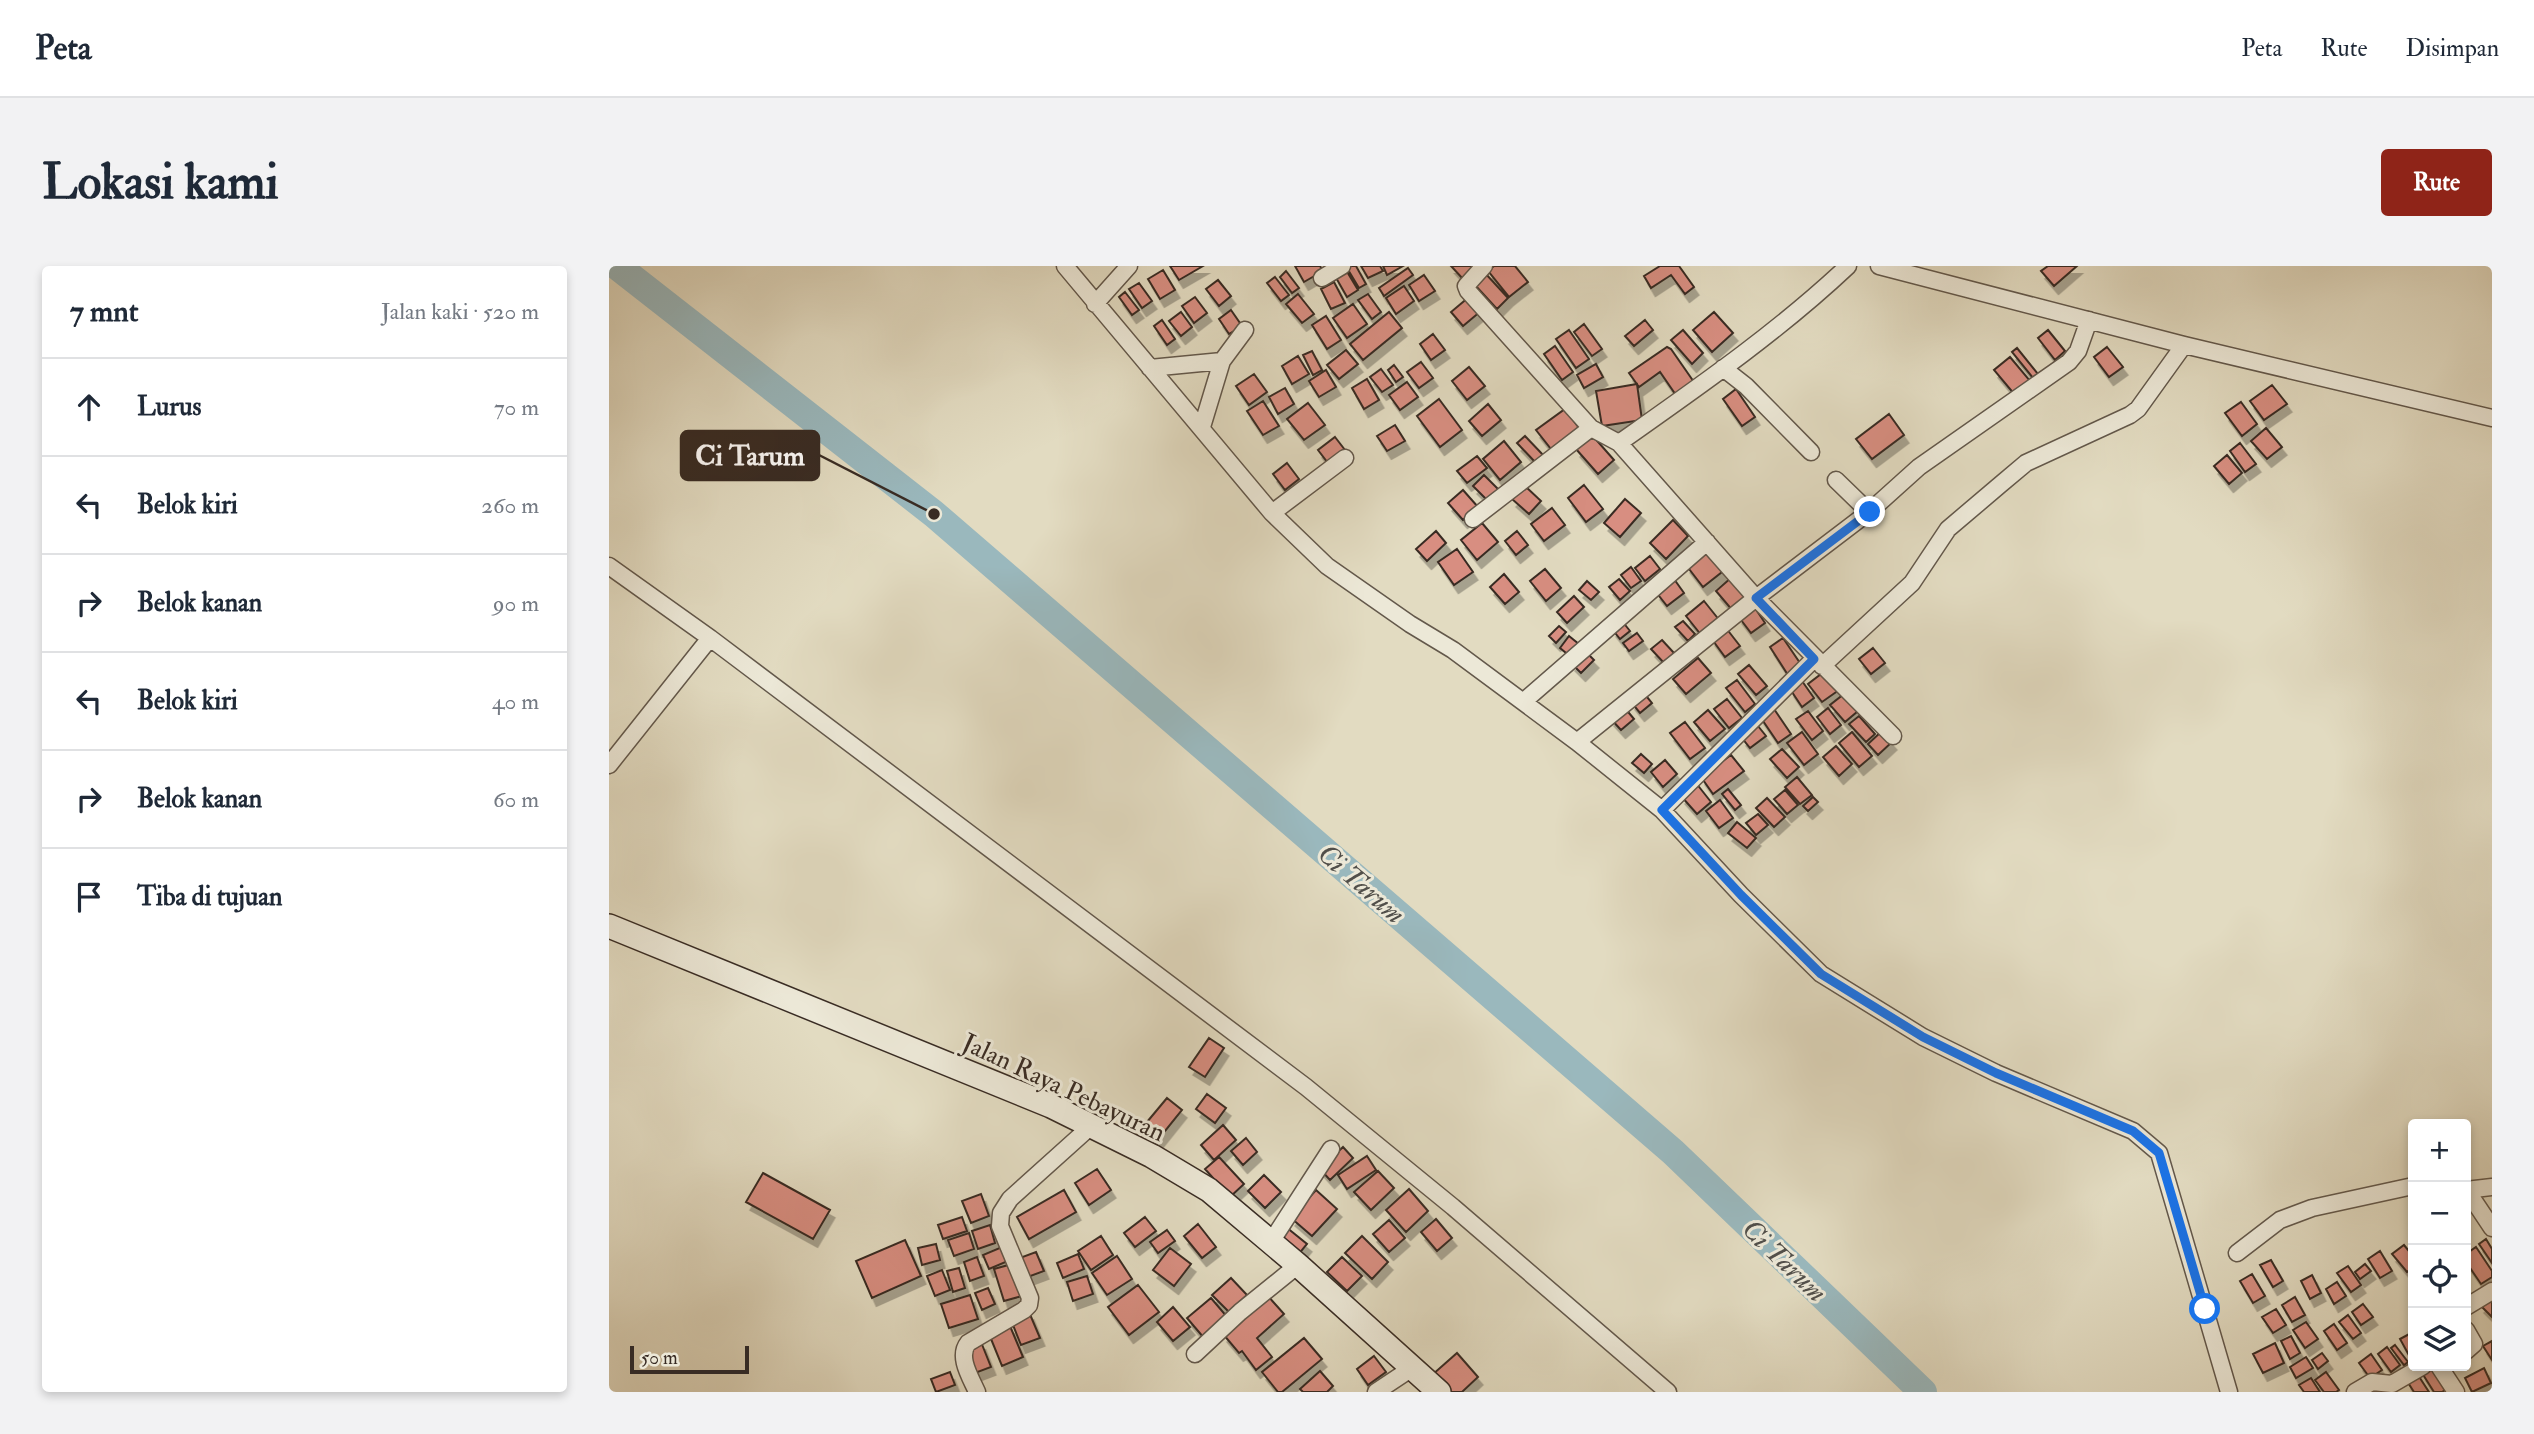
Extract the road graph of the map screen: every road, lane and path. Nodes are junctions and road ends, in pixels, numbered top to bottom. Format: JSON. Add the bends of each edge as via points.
{"nodes":[{"id":1,"x":1065,"y":266,"type":"edge"},
{"id":2,"x":1129,"y":266,"type":"edge"},
{"id":3,"x":1342,"y":266,"type":"edge"},
{"id":4,"x":1484,"y":266,"type":"edge"},
{"id":5,"x":1848,"y":266,"type":"edge"},
{"id":6,"x":1879,"y":266,"type":"edge"},
{"id":7,"x":1322,"y":278,"type":"dead end"},
{"id":8,"x":1095,"y":304,"type":"junction"},
{"id":9,"x":2089,"y":320,"type":"junction"},
{"id":10,"x":1245,"y":330,"type":"dead end"},
{"id":11,"x":2184,"y":345,"type":"junction"},
{"id":12,"x":1222,"y":361,"type":"junction"},
{"id":13,"x":1150,"y":368,"type":"junction"},
{"id":14,"x":1723,"y":368,"type":"junction"},
{"id":15,"x":2492,"y":418,"type":"edge"},
{"id":16,"x":1202,"y":427,"type":"junction"},
{"id":17,"x":1591,"y":428,"type":"junction"},
{"id":18,"x":1619,"y":443,"type":"junction"},
{"id":19,"x":1811,"y":452,"type":"dead end"},
{"id":20,"x":1345,"y":458,"type":"dead end"},
{"id":21,"x":1836,"y":480,"type":"dead end"},
{"id":22,"x":1870,"y":512,"type":"junction"},
{"id":23,"x":1272,"y":513,"type":"junction"},
{"id":24,"x":1473,"y":519,"type":"dead end"},
{"id":25,"x":1707,"y":541,"type":"junction"},
{"id":26,"x":609,"y":566,"type":"edge"},
{"id":27,"x":1756,"y":598,"type":"junction"},
{"id":28,"x":710,"y":638,"type":"junction"},
{"id":29,"x":1818,"y":662,"type":"junction"},
{"id":30,"x":1523,"y":702,"type":"junction"},
{"id":31,"x":1893,"y":736,"type":"dead end"},
{"id":32,"x":1577,"y":742,"type":"junction"},
{"id":33,"x":609,"y":765,"type":"edge"},
{"id":34,"x":1662,"y":810,"type":"junction"},
{"id":35,"x":609,"y":926,"type":"edge"},
{"id":36,"x":1090,"y":1126,"type":"junction"},
{"id":37,"x":1331,"y":1149,"type":"dead end"},
{"id":38,"x":2408,"y":1187,"type":"edge"},
{"id":39,"x":2492,"y":1187,"type":"edge"},
{"id":40,"x":2471,"y":1189,"type":"edge"},
{"id":41,"x":2471,"y":1197,"type":"edge"},
{"id":42,"x":2492,"y":1227,"type":"edge"},
{"id":43,"x":1271,"y":1242,"type":"junction"},
{"id":44,"x":2237,"y":1253,"type":"dead end"},
{"id":45,"x":1298,"y":1265,"type":"junction"},
{"id":46,"x":2492,"y":1291,"type":"edge"},
{"id":47,"x":2471,"y":1304,"type":"edge"},
{"id":48,"x":1195,"y":1354,"type":"dead end"},
{"id":49,"x":1412,"y":1368,"type":"junction"},
{"id":50,"x":2414,"y":1371,"type":"edge"},
{"id":51,"x":2442,"y":1371,"type":"edge"},
{"id":52,"x":977,"y":1392,"type":"edge"},
{"id":53,"x":1376,"y":1392,"type":"edge"},
{"id":54,"x":1439,"y":1392,"type":"edge"},
{"id":55,"x":1668,"y":1392,"type":"edge"},
{"id":56,"x":2229,"y":1392,"type":"edge"},
{"id":57,"x":2355,"y":1392,"type":"edge"},
{"id":58,"x":2456,"y":1392,"type":"edge"}],
"edges":[{"from":1,"to":8,"type":"street"},
{"from":2,"to":8,"type":"street"},
{"from":3,"to":7,"type":"street"},
{"from":4,"to":17,"type":"street","via":[[1469,279],[1468,291]]},
{"from":5,"to":14,"type":"street"},
{"from":6,"to":9,"type":"street"},
{"from":8,"to":13,"type":"street"},
{"from":9,"to":11,"type":"street"},
{"from":9,"to":22,"type":"street","via":[[2069,362],[1919,467]]},
{"from":10,"to":12,"type":"street"},
{"from":11,"to":15,"type":"street"},
{"from":11,"to":29,"type":"street","via":[[2138,409],[2026,463],[1948,529],[1912,583]]},
{"from":12,"to":13,"type":"street"},
{"from":12,"to":16,"type":"street"},
{"from":13,"to":16,"type":"street"},
{"from":14,"to":18,"type":"street"},
{"from":14,"to":19,"type":"street"},
{"from":16,"to":23,"type":"street"},
{"from":17,"to":18,"type":"street"},
{"from":17,"to":24,"type":"street"},
{"from":18,"to":25,"type":"street"},
{"from":20,"to":23,"type":"street"},
{"from":21,"to":22,"type":"street"},
{"from":22,"to":27,"type":"street"},
{"from":23,"to":30,"type":"street","via":[[1327,566]]},
{"from":25,"to":27,"type":"street"},
{"from":25,"to":30,"type":"street"},
{"from":26,"to":28,"type":"street"},
{"from":27,"to":29,"type":"street"},
{"from":27,"to":32,"type":"street"},
{"from":28,"to":33,"type":"street"},
{"from":28,"to":55,"type":"street","via":[[1306,1087]]},
{"from":29,"to":31,"type":"street"},
{"from":29,"to":34,"type":"street"},
{"from":30,"to":32,"type":"street"},
{"from":32,"to":34,"type":"street"},
{"from":34,"to":56,"type":"street","via":[[1821,974],[1923,1037],[2133,1131],[2159,1153]]},
{"from":35,"to":36,"type":"main road","name":"Jalan Raya Pebayuran"},
{"from":36,"to":43,"type":"main road","name":"Jalan Raya Pebayuran","via":[[1209,1190]]},
{"from":36,"to":52,"type":"street","via":[[1010,1199],[1001,1213],[1000,1226],[1030,1298],[1024,1310],[964,1348]]},
{"from":37,"to":43,"type":"street"},
{"from":38,"to":44,"type":"street","via":[[2312,1208],[2280,1220]]},
{"from":39,"to":40,"type":"street"},
{"from":41,"to":42,"type":"street"},
{"from":43,"to":45,"type":"main road","name":"Jalan Raya Pebayuran"},
{"from":45,"to":48,"type":"street"},
{"from":45,"to":49,"type":"main road","name":"Jalan Raya Pebayuran"},
{"from":46,"to":47,"type":"street"},
{"from":49,"to":53,"type":"street"},
{"from":49,"to":54,"type":"main road","name":"Jalan Raya Pebayuran"},
{"from":50,"to":57,"type":"street","via":[[2392,1384],[2372,1382]]},
{"from":51,"to":58,"type":"street"}]}
